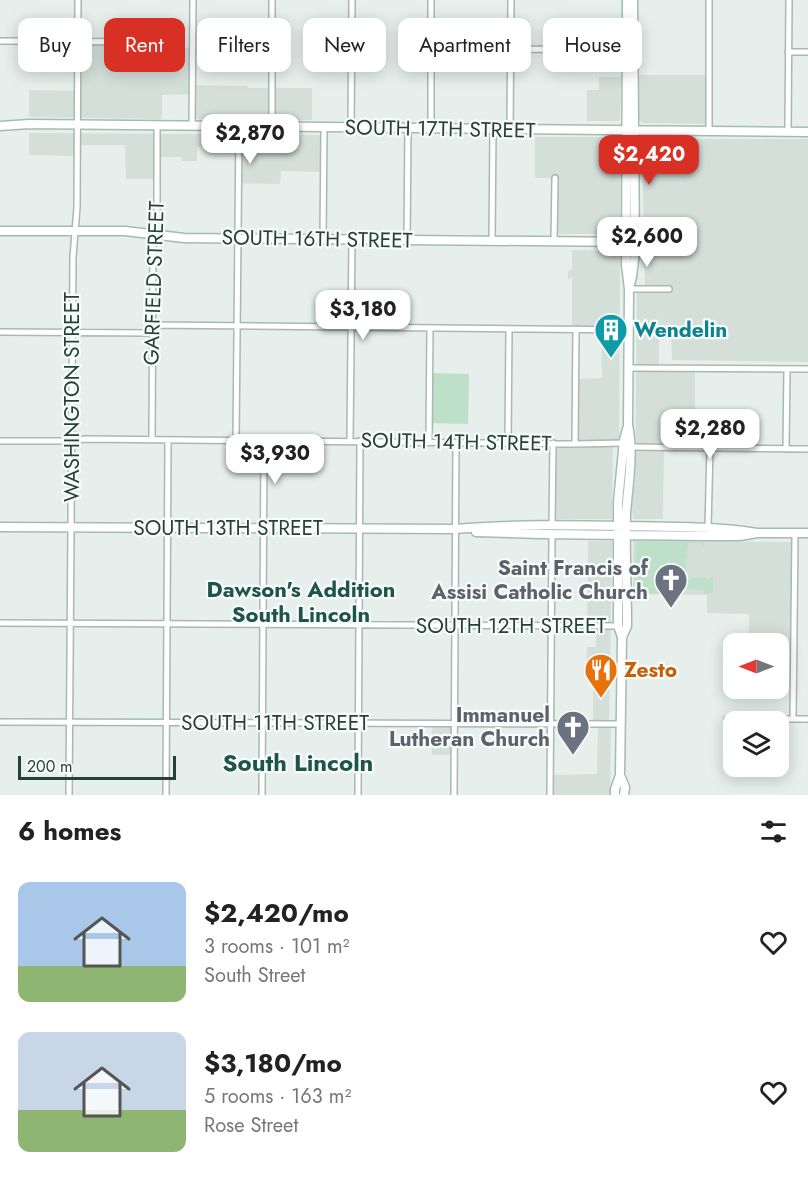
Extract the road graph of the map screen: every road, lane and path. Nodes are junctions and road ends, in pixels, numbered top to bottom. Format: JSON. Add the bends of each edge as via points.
{"nodes":[{"id":1,"x":78,"y":0,"type":"edge"},
{"id":2,"x":193,"y":0,"type":"edge"},
{"id":3,"x":272,"y":0,"type":"edge"},
{"id":4,"x":352,"y":0,"type":"edge"},
{"id":5,"x":431,"y":0,"type":"edge"},
{"id":6,"x":511,"y":0,"type":"edge"},
{"id":7,"x":627,"y":0,"type":"edge"},
{"id":8,"x":633,"y":0,"type":"edge"},
{"id":9,"x":710,"y":0,"type":"edge"},
{"id":10,"x":789,"y":0,"type":"edge"},
{"id":11,"x":78,"y":18,"type":"edge"},
{"id":12,"x":511,"y":18,"type":"edge"},
{"id":13,"x":627,"y":18,"type":"edge"},
{"id":14,"x":0,"y":41,"type":"edge"},
{"id":15,"x":18,"y":41,"type":"edge"},
{"id":16,"x":789,"y":52,"type":"junction"},
{"id":17,"x":808,"y":52,"type":"edge"},
{"id":18,"x":78,"y":72,"type":"edge"},
{"id":19,"x":511,"y":72,"type":"edge"},
{"id":20,"x":627,"y":72,"type":"edge"},
{"id":21,"x":78,"y":125,"type":"junction"},
{"id":22,"x":0,"y":126,"type":"edge"},
{"id":23,"x":158,"y":126,"type":"junction"},
{"id":24,"x":192,"y":126,"type":"junction"},
{"id":25,"x":239,"y":127,"type":"junction"},
{"id":26,"x":272,"y":127,"type":"junction"},
{"id":27,"x":324,"y":128,"type":"junction"},
{"id":28,"x":351,"y":128,"type":"junction"},
{"id":29,"x":408,"y":129,"type":"junction"},
{"id":30,"x":431,"y":129,"type":"junction"},
{"id":31,"x":493,"y":129,"type":"junction"},
{"id":32,"x":510,"y":129,"type":"junction"},
{"id":33,"x":630,"y":131,"type":"junction"},
{"id":34,"x":709,"y":131,"type":"junction"},
{"id":35,"x":788,"y":132,"type":"junction"},
{"id":36,"x":808,"y":132,"type":"edge"},
{"id":37,"x":555,"y":178,"type":"dead end"},
{"id":38,"x":0,"y":231,"type":"edge"},
{"id":39,"x":75,"y":231,"type":"junction"},
{"id":40,"x":155,"y":235,"type":"junction"},
{"id":41,"x":238,"y":238,"type":"junction"},
{"id":42,"x":323,"y":239,"type":"junction"},
{"id":43,"x":352,"y":239,"type":"junction"},
{"id":44,"x":407,"y":240,"type":"junction"},
{"id":45,"x":492,"y":241,"type":"junction"},
{"id":46,"x":554,"y":241,"type":"junction"},
{"id":47,"x":631,"y":242,"type":"junction"},
{"id":48,"x":629,"y":289,"type":"junction"},
{"id":49,"x":669,"y":289,"type":"dead end"},
{"id":50,"x":152,"y":325,"type":"junction"},
{"id":51,"x":236,"y":326,"type":"junction"},
{"id":52,"x":351,"y":327,"type":"junction"},
{"id":53,"x":430,"y":328,"type":"junction"},
{"id":54,"x":509,"y":329,"type":"junction"},
{"id":55,"x":576,"y":329,"type":"junction"},
{"id":56,"x":628,"y":330,"type":"junction"},
{"id":57,"x":0,"y":332,"type":"edge"},
{"id":58,"x":72,"y":332,"type":"junction"},
{"id":59,"x":152,"y":333,"type":"junction"},
{"id":60,"x":629,"y":368,"type":"junction"},
{"id":61,"x":787,"y":369,"type":"junction"},
{"id":62,"x":808,"y":369,"type":"edge"},
{"id":63,"x":72,"y":440,"type":"junction"},
{"id":64,"x":152,"y":440,"type":"junction"},
{"id":65,"x":168,"y":440,"type":"junction"},
{"id":66,"x":236,"y":440,"type":"junction"},
{"id":67,"x":0,"y":441,"type":"edge"},
{"id":68,"x":264,"y":441,"type":"junction"},
{"id":69,"x":350,"y":441,"type":"junction"},
{"id":70,"x":360,"y":441,"type":"junction"},
{"id":71,"x":429,"y":442,"type":"junction"},
{"id":72,"x":456,"y":442,"type":"junction"},
{"id":73,"x":508,"y":442,"type":"junction"},
{"id":74,"x":553,"y":443,"type":"junction"},
{"id":75,"x":575,"y":444,"type":"junction"},
{"id":76,"x":627,"y":445,"type":"junction"},
{"id":77,"x":710,"y":448,"type":"junction"},
{"id":78,"x":786,"y":449,"type":"junction"},
{"id":79,"x":808,"y":449,"type":"edge"},
{"id":80,"x":0,"y":527,"type":"edge"},
{"id":81,"x":71,"y":527,"type":"junction"},
{"id":82,"x":167,"y":528,"type":"junction"},
{"id":83,"x":263,"y":528,"type":"junction"},
{"id":84,"x":708,"y":528,"type":"junction"},
{"id":85,"x":359,"y":529,"type":"junction"},
{"id":86,"x":455,"y":529,"type":"junction"},
{"id":87,"x":552,"y":530,"type":"junction"},
{"id":88,"x":622,"y":530,"type":"junction"},
{"id":89,"x":757,"y":533,"type":"junction"},
{"id":90,"x":795,"y":533,"type":"junction"},
{"id":91,"x":808,"y":533,"type":"edge"},
{"id":92,"x":0,"y":623,"type":"edge"},
{"id":93,"x":71,"y":623,"type":"junction"},
{"id":94,"x":166,"y":624,"type":"junction"},
{"id":95,"x":263,"y":625,"type":"junction"},
{"id":96,"x":359,"y":625,"type":"junction"},
{"id":97,"x":455,"y":625,"type":"junction"},
{"id":98,"x":551,"y":626,"type":"junction"},
{"id":99,"x":622,"y":626,"type":"junction"},
{"id":100,"x":789,"y":719,"type":"edge"},
{"id":101,"x":793,"y":719,"type":"junction"},
{"id":102,"x":808,"y":719,"type":"edge"},
{"id":103,"x":0,"y":722,"type":"edge"},
{"id":104,"x":70,"y":722,"type":"junction"},
{"id":105,"x":166,"y":723,"type":"junction"},
{"id":106,"x":262,"y":723,"type":"junction"},
{"id":107,"x":358,"y":723,"type":"junction"},
{"id":108,"x":455,"y":724,"type":"junction"},
{"id":109,"x":621,"y":724,"type":"junction"},
{"id":110,"x":551,"y":725,"type":"junction"},
{"id":111,"x":620,"y":775,"type":"junction"},
{"id":112,"x":69,"y":795,"type":"edge"},
{"id":113,"x":166,"y":795,"type":"edge"},
{"id":114,"x":262,"y":795,"type":"edge"},
{"id":115,"x":358,"y":795,"type":"edge"},
{"id":116,"x":454,"y":795,"type":"edge"},
{"id":117,"x":550,"y":795,"type":"edge"},
{"id":118,"x":615,"y":795,"type":"edge"},
{"id":119,"x":624,"y":795,"type":"edge"}],
"edges":[{"from":1,"to":11,"type":"street","name":"WASHINGTON STREET"},
{"from":2,"to":24,"type":"street"},
{"from":3,"to":26,"type":"street"},
{"from":4,"to":28,"type":"street"},
{"from":5,"to":30,"type":"street"},
{"from":6,"to":12,"type":"street"},
{"from":7,"to":13,"type":"main road"},
{"from":8,"to":33,"type":"main road"},
{"from":9,"to":34,"type":"street"},
{"from":10,"to":16,"type":"street"},
{"from":14,"to":15,"type":"street"},
{"from":16,"to":17,"type":"street"},
{"from":16,"to":35,"type":"street"},
{"from":18,"to":21,"type":"street","name":"WASHINGTON STREET"},
{"from":19,"to":32,"type":"street"},
{"from":20,"to":33,"type":"main road"},
{"from":21,"to":22,"type":"main road","name":"SOUTH 17TH STREET"},
{"from":21,"to":23,"type":"main road","name":"SOUTH 17TH STREET"},
{"from":21,"to":39,"type":"street","name":"WASHINGTON STREET"},
{"from":23,"to":24,"type":"main road","name":"SOUTH 17TH STREET"},
{"from":23,"to":40,"type":"street","name":"GARFIELD STREET"},
{"from":24,"to":25,"type":"main road","name":"SOUTH 17TH STREET"},
{"from":25,"to":26,"type":"main road","name":"SOUTH 17TH STREET"},
{"from":25,"to":41,"type":"street"},
{"from":26,"to":27,"type":"main road","name":"SOUTH 17TH STREET"},
{"from":27,"to":28,"type":"main road","name":"SOUTH 17TH STREET"},
{"from":27,"to":42,"type":"street"},
{"from":28,"to":29,"type":"main road","name":"SOUTH 17TH STREET"},
{"from":29,"to":30,"type":"main road","name":"SOUTH 17TH STREET"},
{"from":29,"to":44,"type":"street"},
{"from":30,"to":31,"type":"main road","name":"SOUTH 17TH STREET"},
{"from":31,"to":32,"type":"main road","name":"SOUTH 17TH STREET"},
{"from":31,"to":45,"type":"street"},
{"from":32,"to":33,"type":"main road","name":"SOUTH 17TH STREET"},
{"from":33,"to":34,"type":"main road","name":"SOUTH 17TH STREET"},
{"from":33,"to":47,"type":"main road"},
{"from":34,"to":35,"type":"main road","name":"SOUTH 17TH STREET"},
{"from":35,"to":36,"type":"main road","name":"SOUTH 17TH STREET"},
{"from":37,"to":46,"type":"street"},
{"from":38,"to":39,"type":"main road","name":"SOUTH 16TH STREET"},
{"from":39,"to":40,"type":"main road","name":"SOUTH 16TH STREET"},
{"from":39,"to":58,"type":"street","name":"WASHINGTON STREET"},
{"from":40,"to":41,"type":"main road","name":"SOUTH 16TH STREET"},
{"from":40,"to":50,"type":"street","name":"GARFIELD STREET"},
{"from":41,"to":42,"type":"main road","name":"SOUTH 16TH STREET"},
{"from":41,"to":51,"type":"street"},
{"from":42,"to":43,"type":"main road","name":"SOUTH 16TH STREET"},
{"from":43,"to":44,"type":"main road","name":"SOUTH 16TH STREET"},
{"from":43,"to":52,"type":"street"},
{"from":44,"to":45,"type":"main road","name":"SOUTH 16TH STREET"},
{"from":45,"to":46,"type":"main road","name":"SOUTH 16TH STREET"},
{"from":46,"to":47,"type":"main road","name":"SOUTH 16TH STREET"},
{"from":47,"to":48,"type":"main road","via":[[626,271]]},
{"from":48,"to":49,"type":"street"},
{"from":48,"to":56,"type":"main road"},
{"from":50,"to":51,"type":"street"},
{"from":50,"to":59,"type":"street","name":"GARFIELD STREET"},
{"from":51,"to":52,"type":"street"},
{"from":51,"to":66,"type":"street"},
{"from":52,"to":53,"type":"street"},
{"from":52,"to":69,"type":"street"},
{"from":53,"to":54,"type":"street"},
{"from":53,"to":71,"type":"street"},
{"from":54,"to":55,"type":"street"},
{"from":54,"to":73,"type":"street"},
{"from":55,"to":56,"type":"street"},
{"from":55,"to":75,"type":"street"},
{"from":56,"to":60,"type":"main road"},
{"from":57,"to":58,"type":"street"},
{"from":58,"to":59,"type":"street"},
{"from":58,"to":63,"type":"street","name":"WASHINGTON STREET"},
{"from":59,"to":64,"type":"street","name":"GARFIELD STREET"},
{"from":60,"to":61,"type":"street"},
{"from":60,"to":76,"type":"main road"},
{"from":61,"to":62,"type":"street"},
{"from":61,"to":78,"type":"street"},
{"from":63,"to":64,"type":"street","name":"SOUTH 14TH STREET"},
{"from":63,"to":67,"type":"street","name":"SOUTH 14TH STREET"},
{"from":63,"to":81,"type":"street","name":"WASHINGTON STREET"},
{"from":64,"to":65,"type":"street","name":"SOUTH 14TH STREET"},
{"from":65,"to":66,"type":"street","name":"SOUTH 14TH STREET"},
{"from":65,"to":82,"type":"street"},
{"from":66,"to":68,"type":"street","name":"SOUTH 14TH STREET"},
{"from":68,"to":69,"type":"street","name":"SOUTH 14TH STREET"},
{"from":68,"to":83,"type":"street"},
{"from":69,"to":70,"type":"street","name":"SOUTH 14TH STREET"},
{"from":70,"to":71,"type":"street","name":"SOUTH 14TH STREET"},
{"from":70,"to":85,"type":"street"},
{"from":71,"to":72,"type":"street","name":"SOUTH 14TH STREET"},
{"from":72,"to":73,"type":"street","name":"SOUTH 14TH STREET"},
{"from":72,"to":86,"type":"street"},
{"from":73,"to":74,"type":"street","name":"SOUTH 14TH STREET"},
{"from":74,"to":75,"type":"street","name":"SOUTH 14TH STREET"},
{"from":74,"to":87,"type":"street"},
{"from":75,"to":76,"type":"street","name":"SOUTH 14TH STREET"},
{"from":76,"to":77,"type":"street","name":"SOUTH 14TH STREET"},
{"from":76,"to":88,"type":"main road"},
{"from":77,"to":78,"type":"street","name":"SOUTH 14TH STREET"},
{"from":77,"to":84,"type":"street"},
{"from":78,"to":79,"type":"street","name":"SOUTH 14TH STREET"},
{"from":80,"to":81,"type":"main road","name":"SOUTH 13TH STREET"},
{"from":81,"to":82,"type":"main road","name":"SOUTH 13TH STREET"},
{"from":81,"to":93,"type":"street","name":"WASHINGTON STREET"},
{"from":82,"to":83,"type":"main road","name":"SOUTH 13TH STREET"},
{"from":82,"to":94,"type":"street"},
{"from":83,"to":85,"type":"main road","name":"SOUTH 13TH STREET"},
{"from":83,"to":95,"type":"street"},
{"from":84,"to":88,"type":"main road","name":"SOUTH 13TH STREET"},
{"from":84,"to":89,"type":"main road","name":"SOUTH 13TH STREET"},
{"from":85,"to":86,"type":"main road","name":"SOUTH 13TH STREET"},
{"from":85,"to":96,"type":"street"},
{"from":86,"to":87,"type":"main road","name":"SOUTH 13TH STREET","via":[[519,525]]},
{"from":86,"to":97,"type":"street"},
{"from":87,"to":88,"type":"main road","name":"SOUTH 13TH STREET"},
{"from":87,"to":98,"type":"street"},
{"from":88,"to":89,"type":"main road","name":"SOUTH 13TH STREET","via":[[730,536]]},
{"from":88,"to":99,"type":"main road"},
{"from":89,"to":90,"type":"main road","name":"SOUTH 13TH STREET"},
{"from":90,"to":91,"type":"main road","name":"SOUTH 13TH STREET"},
{"from":90,"to":101,"type":"street"},
{"from":92,"to":93,"type":"street","name":"SOUTH 12TH STREET"},
{"from":93,"to":94,"type":"street","name":"SOUTH 12TH STREET"},
{"from":93,"to":104,"type":"street","name":"WASHINGTON STREET"},
{"from":94,"to":95,"type":"street","name":"SOUTH 12TH STREET"},
{"from":94,"to":105,"type":"street"},
{"from":95,"to":96,"type":"street","name":"SOUTH 12TH STREET"},
{"from":95,"to":106,"type":"street"},
{"from":96,"to":97,"type":"street","name":"SOUTH 12TH STREET"},
{"from":96,"to":107,"type":"street"},
{"from":97,"to":98,"type":"street","name":"SOUTH 12TH STREET"},
{"from":97,"to":108,"type":"street"},
{"from":98,"to":99,"type":"street","name":"SOUTH 12TH STREET"},
{"from":98,"to":110,"type":"street"},
{"from":99,"to":109,"type":"main road"},
{"from":100,"to":101,"type":"street"},
{"from":101,"to":102,"type":"street"},
{"from":103,"to":104,"type":"street","name":"SOUTH 11TH STREET"},
{"from":104,"to":105,"type":"street","name":"SOUTH 11TH STREET"},
{"from":104,"to":112,"type":"street","name":"WASHINGTON STREET"},
{"from":105,"to":106,"type":"street","name":"SOUTH 11TH STREET"},
{"from":105,"to":113,"type":"street"},
{"from":106,"to":107,"type":"street","name":"SOUTH 11TH STREET"},
{"from":106,"to":114,"type":"street"},
{"from":107,"to":108,"type":"street","name":"SOUTH 11TH STREET"},
{"from":107,"to":115,"type":"street"},
{"from":108,"to":110,"type":"street","name":"SOUTH 11TH STREET"},
{"from":108,"to":116,"type":"street"},
{"from":109,"to":110,"type":"street","name":"SOUTH 11TH STREET"},
{"from":109,"to":111,"type":"main road"},
{"from":110,"to":117,"type":"street"},
{"from":111,"to":118,"type":"main road"},
{"from":111,"to":119,"type":"main road"}]}
